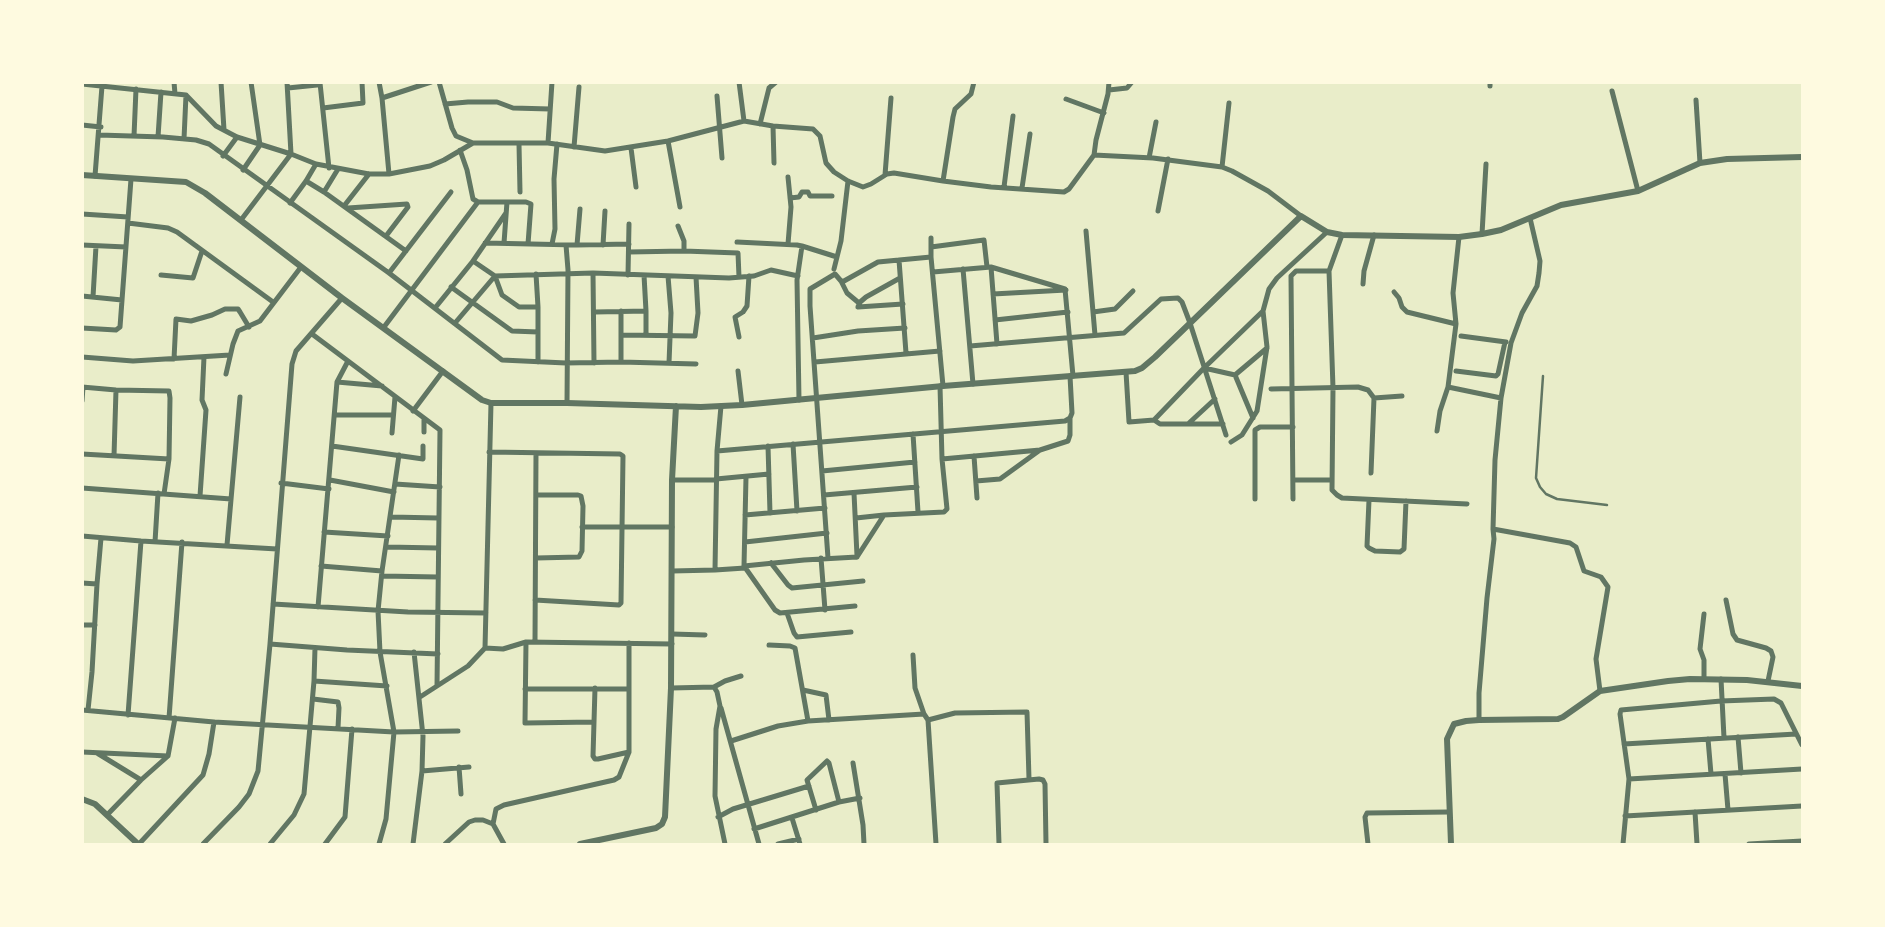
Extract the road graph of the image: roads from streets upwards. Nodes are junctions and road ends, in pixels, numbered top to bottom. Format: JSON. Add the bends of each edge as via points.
{"nodes":[{"id":1,"x":135,"y":82,"type":"edge"},
{"id":2,"x":174,"y":82,"type":"edge"},
{"id":3,"x":221,"y":82,"type":"edge"},
{"id":4,"x":251,"y":82,"type":"edge"},
{"id":5,"x":362,"y":82,"type":"edge"},
{"id":6,"x":379,"y":82,"type":"edge"},
{"id":7,"x":431,"y":82,"type":"edge"},
{"id":8,"x":439,"y":82,"type":"edge"},
{"id":9,"x":552,"y":82,"type":"edge"},
{"id":10,"x":739,"y":82,"type":"edge"},
{"id":11,"x":776,"y":82,"type":"edge"},
{"id":12,"x":974,"y":82,"type":"edge"},
{"id":13,"x":1109,"y":82,"type":"edge"},
{"id":14,"x":1132,"y":82,"type":"edge"},
{"id":15,"x":320,"y":83,"type":"edge"},
{"id":16,"x":82,"y":84,"type":"edge"},
{"id":17,"x":288,"y":85,"type":"edge"},
{"id":18,"x":102,"y":86,"type":"junction"},
{"id":19,"x":579,"y":87,"type":"dead end"},
{"id":20,"x":135,"y":89,"type":"junction"},
{"id":21,"x":1109,"y":90,"type":"junction"},
{"id":22,"x":1612,"y":91,"type":"dead end"},
{"id":23,"x":161,"y":92,"type":"junction"},
{"id":24,"x":175,"y":94,"type":"junction"},
{"id":25,"x":186,"y":95,"type":"junction"},
{"id":26,"x":717,"y":96,"type":"dead end"},
{"id":27,"x":382,"y":98,"type":"junction"},
{"id":28,"x":891,"y":98,"type":"dead end"},
{"id":29,"x":1066,"y":99,"type":"dead end"},
{"id":30,"x":1696,"y":100,"type":"dead end"},
{"id":31,"x":1229,"y":103,"type":"dead end"},
{"id":32,"x":444,"y":104,"type":"junction"},
{"id":33,"x":323,"y":108,"type":"junction"},
{"id":34,"x":550,"y":109,"type":"junction"},
{"id":35,"x":1104,"y":113,"type":"junction"},
{"id":36,"x":1013,"y":116,"type":"dead end"},
{"id":37,"x":744,"y":121,"type":"junction"},
{"id":38,"x":1156,"y":122,"type":"dead end"},
{"id":39,"x":760,"y":124,"type":"junction"},
{"id":40,"x":82,"y":125,"type":"edge"},
{"id":41,"x":773,"y":126,"type":"junction"},
{"id":42,"x":100,"y":127,"type":"junction"},
{"id":43,"x":720,"y":128,"type":"junction"},
{"id":44,"x":224,"y":130,"type":"junction"},
{"id":45,"x":1030,"y":134,"type":"dead end"},
{"id":46,"x":99,"y":135,"type":"junction"},
{"id":47,"x":134,"y":136,"type":"junction"},
{"id":48,"x":158,"y":137,"type":"junction"},
{"id":49,"x":237,"y":137,"type":"junction"},
{"id":50,"x":184,"y":139,"type":"junction"},
{"id":51,"x":668,"y":140,"type":"junction"},
{"id":52,"x":473,"y":143,"type":"junction"},
{"id":53,"x":548,"y":143,"type":"junction"},
{"id":54,"x":519,"y":144,"type":"junction"},
{"id":55,"x":557,"y":144,"type":"junction"},
{"id":56,"x":260,"y":145,"type":"junction"},
{"id":57,"x":574,"y":147,"type":"junction"},
{"id":58,"x":631,"y":148,"type":"junction"},
{"id":59,"x":460,"y":150,"type":"junction"},
{"id":60,"x":291,"y":154,"type":"junction"},
{"id":61,"x":1094,"y":155,"type":"junction"},
{"id":62,"x":223,"y":156,"type":"junction"},
{"id":63,"x":722,"y":158,"type":"dead end"},
{"id":64,"x":1149,"y":158,"type":"junction"},
{"id":65,"x":1802,"y":158,"type":"edge"},
{"id":66,"x":1168,"y":160,"type":"junction"},
{"id":67,"x":774,"y":163,"type":"dead end"},
{"id":68,"x":316,"y":164,"type":"junction"},
{"id":69,"x":1486,"y":164,"type":"dead end"},
{"id":70,"x":1700,"y":164,"type":"junction"},
{"id":71,"x":1222,"y":167,"type":"junction"},
{"id":72,"x":329,"y":168,"type":"junction"},
{"id":73,"x":244,"y":170,"type":"junction"},
{"id":74,"x":338,"y":170,"type":"junction"},
{"id":75,"x":369,"y":174,"type":"junction"},
{"id":76,"x":389,"y":174,"type":"junction"},
{"id":77,"x":82,"y":175,"type":"edge"},
{"id":78,"x":885,"y":175,"type":"junction"},
{"id":79,"x":96,"y":176,"type":"junction"},
{"id":80,"x":788,"y":177,"type":"dead end"},
{"id":81,"x":131,"y":179,"type":"junction"},
{"id":82,"x":306,"y":181,"type":"junction"},
{"id":83,"x":848,"y":181,"type":"junction"},
{"id":84,"x":943,"y":181,"type":"junction"},
{"id":85,"x":267,"y":186,"type":"junction"},
{"id":86,"x":636,"y":187,"type":"dead end"},
{"id":87,"x":1004,"y":188,"type":"junction"},
{"id":88,"x":1022,"y":188,"type":"junction"},
{"id":89,"x":1638,"y":191,"type":"junction"},
{"id":90,"x":324,"y":192,"type":"junction"},
{"id":91,"x":451,"y":192,"type":"dead end"},
{"id":92,"x":520,"y":192,"type":"dead end"},
{"id":93,"x":832,"y":196,"type":"dead end"},
{"id":94,"x":790,"y":198,"type":"junction"},
{"id":95,"x":478,"y":202,"type":"junction"},
{"id":96,"x":507,"y":202,"type":"junction"},
{"id":97,"x":290,"y":203,"type":"junction"},
{"id":98,"x":346,"y":207,"type":"junction"},
{"id":99,"x":680,"y":207,"type":"dead end"},
{"id":100,"x":580,"y":209,"type":"dead end"},
{"id":101,"x":605,"y":211,"type":"dead end"},
{"id":102,"x":1158,"y":211,"type":"dead end"},
{"id":103,"x":82,"y":214,"type":"edge"},
{"id":104,"x":506,"y":214,"type":"junction"},
{"id":105,"x":1301,"y":216,"type":"junction"},
{"id":106,"x":1530,"y":218,"type":"junction"},
{"id":107,"x":128,"y":220,"type":"junction"},
{"id":108,"x":241,"y":220,"type":"junction"},
{"id":109,"x":629,"y":224,"type":"dead end"},
{"id":110,"x":678,"y":226,"type":"dead end"},
{"id":111,"x":1086,"y":231,"type":"dead end"},
{"id":112,"x":1327,"y":232,"type":"junction"},
{"id":113,"x":1482,"y":234,"type":"junction"},
{"id":114,"x":1342,"y":235,"type":"junction"},
{"id":115,"x":386,"y":236,"type":"junction"},
{"id":116,"x":1374,"y":236,"type":"junction"},
{"id":117,"x":1458,"y":237,"type":"junction"},
{"id":118,"x":931,"y":238,"type":"dead end"},
{"id":119,"x":737,"y":242,"type":"dead end"},
{"id":120,"x":485,"y":243,"type":"junction"},
{"id":121,"x":504,"y":243,"type":"junction"},
{"id":122,"x":528,"y":244,"type":"junction"},
{"id":123,"x":552,"y":244,"type":"junction"},
{"id":124,"x":566,"y":244,"type":"junction"},
{"id":125,"x":629,"y":244,"type":"junction"},
{"id":126,"x":788,"y":244,"type":"junction"},
{"id":127,"x":82,"y":245,"type":"edge"},
{"id":128,"x":578,"y":245,"type":"junction"},
{"id":129,"x":603,"y":245,"type":"junction"},
{"id":130,"x":96,"y":246,"type":"junction"},
{"id":131,"x":802,"y":246,"type":"junction"},
{"id":132,"x":126,"y":247,"type":"junction"},
{"id":133,"x":931,"y":247,"type":"junction"},
{"id":134,"x":202,"y":251,"type":"junction"},
{"id":135,"x":406,"y":251,"type":"junction"},
{"id":136,"x":684,"y":251,"type":"junction"},
{"id":137,"x":629,"y":252,"type":"junction"},
{"id":138,"x":837,"y":257,"type":"junction"},
{"id":139,"x":931,"y":257,"type":"junction"},
{"id":140,"x":899,"y":260,"type":"junction"},
{"id":141,"x":473,"y":261,"type":"junction"},
{"id":142,"x":301,"y":267,"type":"junction"},
{"id":143,"x":989,"y":267,"type":"junction"},
{"id":144,"x":834,"y":269,"type":"dead end"},
{"id":145,"x":963,"y":269,"type":"junction"},
{"id":146,"x":1329,"y":271,"type":"junction"},
{"id":147,"x":933,"y":272,"type":"junction"},
{"id":148,"x":593,"y":273,"type":"junction"},
{"id":149,"x":389,"y":274,"type":"junction"},
{"id":150,"x":536,"y":274,"type":"junction"},
{"id":151,"x":568,"y":274,"type":"junction"},
{"id":152,"x":161,"y":275,"type":"dead end"},
{"id":153,"x":628,"y":275,"type":"junction"},
{"id":154,"x":644,"y":275,"type":"junction"},
{"id":155,"x":494,"y":276,"type":"junction"},
{"id":156,"x":668,"y":276,"type":"junction"},
{"id":157,"x":748,"y":276,"type":"junction"},
{"id":158,"x":798,"y":276,"type":"junction"},
{"id":159,"x":696,"y":277,"type":"junction"},
{"id":160,"x":739,"y":277,"type":"junction"},
{"id":161,"x":900,"y":278,"type":"junction"},
{"id":162,"x":840,"y":281,"type":"junction"},
{"id":163,"x":1363,"y":284,"type":"dead end"},
{"id":164,"x":451,"y":287,"type":"junction"},
{"id":165,"x":1064,"y":288,"type":"junction"},
{"id":166,"x":412,"y":291,"type":"junction"},
{"id":167,"x":1133,"y":291,"type":"dead end"},
{"id":168,"x":1394,"y":292,"type":"dead end"},
{"id":169,"x":992,"y":294,"type":"junction"},
{"id":170,"x":82,"y":296,"type":"edge"},
{"id":171,"x":93,"y":297,"type":"junction"},
{"id":172,"x":342,"y":298,"type":"junction"},
{"id":173,"x":122,"y":300,"type":"junction"},
{"id":174,"x":273,"y":302,"type":"junction"},
{"id":175,"x":471,"y":302,"type":"junction"},
{"id":176,"x":902,"y":304,"type":"junction"},
{"id":177,"x":858,"y":305,"type":"junction"},
{"id":178,"x":538,"y":307,"type":"junction"},
{"id":179,"x":436,"y":308,"type":"junction"},
{"id":180,"x":621,"y":311,"type":"junction"},
{"id":181,"x":646,"y":311,"type":"junction"},
{"id":182,"x":1263,"y":311,"type":"junction"},
{"id":183,"x":595,"y":312,"type":"junction"},
{"id":184,"x":1068,"y":312,"type":"junction"},
{"id":185,"x":1093,"y":312,"type":"junction"},
{"id":186,"x":995,"y":320,"type":"junction"},
{"id":187,"x":455,"y":323,"type":"junction"},
{"id":188,"x":1190,"y":323,"type":"junction"},
{"id":189,"x":1456,"y":324,"type":"junction"},
{"id":190,"x":249,"y":326,"type":"junction"},
{"id":191,"x":384,"y":327,"type":"junction"},
{"id":192,"x":82,"y":328,"type":"edge"},
{"id":193,"x":905,"y":328,"type":"junction"},
{"id":194,"x":812,"y":330,"type":"junction"},
{"id":195,"x":799,"y":331,"type":"junction"},
{"id":196,"x":538,"y":332,"type":"junction"},
{"id":197,"x":312,"y":334,"type":"junction"},
{"id":198,"x":621,"y":335,"type":"junction"},
{"id":199,"x":646,"y":335,"type":"junction"},
{"id":200,"x":671,"y":336,"type":"junction"},
{"id":201,"x":1095,"y":336,"type":"junction"},
{"id":202,"x":1461,"y":336,"type":"dead end"},
{"id":203,"x":738,"y":337,"type":"dead end"},
{"id":204,"x":813,"y":338,"type":"junction"},
{"id":205,"x":1069,"y":338,"type":"junction"},
{"id":206,"x":1505,"y":342,"type":"junction"},
{"id":207,"x":997,"y":344,"type":"junction"},
{"id":208,"x":1511,"y":344,"type":"junction"},
{"id":209,"x":970,"y":346,"type":"junction"},
{"id":210,"x":1268,"y":347,"type":"junction"},
{"id":211,"x":940,"y":350,"type":"junction"},
{"id":212,"x":906,"y":353,"type":"junction"},
{"id":213,"x":230,"y":355,"type":"junction"},
{"id":214,"x":82,"y":357,"type":"edge"},
{"id":215,"x":204,"y":357,"type":"junction"},
{"id":216,"x":174,"y":359,"type":"junction"},
{"id":217,"x":348,"y":361,"type":"junction"},
{"id":218,"x":538,"y":362,"type":"junction"},
{"id":219,"x":621,"y":362,"type":"junction"},
{"id":220,"x":815,"y":362,"type":"junction"},
{"id":221,"x":566,"y":363,"type":"junction"},
{"id":222,"x":594,"y":363,"type":"junction"},
{"id":223,"x":669,"y":364,"type":"junction"},
{"id":224,"x":696,"y":364,"type":"dead end"},
{"id":225,"x":1204,"y":368,"type":"junction"},
{"id":226,"x":443,"y":371,"type":"junction"},
{"id":227,"x":738,"y":371,"type":"dead end"},
{"id":228,"x":1126,"y":372,"type":"junction"},
{"id":229,"x":1456,"y":372,"type":"dead end"},
{"id":230,"x":226,"y":374,"type":"dead end"},
{"id":231,"x":1235,"y":374,"type":"junction"},
{"id":232,"x":1072,"y":376,"type":"junction"},
{"id":233,"x":338,"y":382,"type":"junction"},
{"id":234,"x":973,"y":384,"type":"junction"},
{"id":235,"x":382,"y":386,"type":"junction"},
{"id":236,"x":941,"y":386,"type":"junction"},
{"id":237,"x":83,"y":387,"type":"edge"},
{"id":238,"x":1448,"y":387,"type":"junction"},
{"id":239,"x":1332,"y":388,"type":"junction"},
{"id":240,"x":1271,"y":389,"type":"dead end"},
{"id":241,"x":1292,"y":389,"type":"junction"},
{"id":242,"x":116,"y":390,"type":"junction"},
{"id":243,"x":1402,"y":396,"type":"dead end"},
{"id":244,"x":240,"y":397,"type":"dead end"},
{"id":245,"x":395,"y":397,"type":"junction"},
{"id":246,"x":817,"y":398,"type":"junction"},
{"id":247,"x":1374,"y":398,"type":"junction"},
{"id":248,"x":1501,"y":398,"type":"junction"},
{"id":249,"x":1215,"y":399,"type":"junction"},
{"id":250,"x":799,"y":400,"type":"junction"},
{"id":251,"x":82,"y":401,"type":"edge"},
{"id":252,"x":491,"y":403,"type":"junction"},
{"id":253,"x":567,"y":403,"type":"junction"},
{"id":254,"x":742,"y":405,"type":"junction"},
{"id":255,"x":676,"y":406,"type":"junction"},
{"id":256,"x":721,"y":406,"type":"junction"},
{"id":257,"x":414,"y":411,"type":"junction"},
{"id":258,"x":335,"y":415,"type":"junction"},
{"id":259,"x":392,"y":415,"type":"junction"},
{"id":260,"x":1070,"y":418,"type":"junction"},
{"id":261,"x":1253,"y":418,"type":"junction"},
{"id":262,"x":424,"y":419,"type":"junction"},
{"id":263,"x":1154,"y":420,"type":"junction"},
{"id":264,"x":1189,"y":423,"type":"junction"},
{"id":265,"x":1223,"y":424,"type":"junction"},
{"id":266,"x":1293,"y":427,"type":"junction"},
{"id":267,"x":941,"y":431,"type":"junction"},
{"id":268,"x":424,"y":432,"type":"dead end"},
{"id":269,"x":1436,"y":432,"type":"dead end"},
{"id":270,"x":392,"y":433,"type":"dead end"},
{"id":271,"x":914,"y":434,"type":"junction"},
{"id":272,"x":1226,"y":435,"type":"dead end"},
{"id":273,"x":820,"y":442,"type":"junction"},
{"id":274,"x":1231,"y":442,"type":"dead end"},
{"id":275,"x":793,"y":444,"type":"junction"},
{"id":276,"x":332,"y":446,"type":"junction"},
{"id":277,"x":423,"y":446,"type":"dead end"},
{"id":278,"x":768,"y":446,"type":"junction"},
{"id":279,"x":1040,"y":450,"type":"junction"},
{"id":280,"x":717,"y":451,"type":"junction"},
{"id":281,"x":489,"y":452,"type":"junction"},
{"id":282,"x":536,"y":453,"type":"junction"},
{"id":283,"x":82,"y":454,"type":"edge"},
{"id":284,"x":400,"y":455,"type":"junction"},
{"id":285,"x":114,"y":456,"type":"junction"},
{"id":286,"x":974,"y":456,"type":"junction"},
{"id":287,"x":169,"y":459,"type":"junction"},
{"id":288,"x":942,"y":459,"type":"junction"},
{"id":289,"x":915,"y":462,"type":"junction"},
{"id":290,"x":822,"y":471,"type":"junction"},
{"id":291,"x":769,"y":474,"type":"junction"},
{"id":292,"x":1371,"y":474,"type":"dead end"},
{"id":293,"x":746,"y":477,"type":"junction"},
{"id":294,"x":716,"y":479,"type":"junction"},
{"id":295,"x":330,"y":480,"type":"junction"},
{"id":296,"x":672,"y":480,"type":"junction"},
{"id":297,"x":1293,"y":480,"type":"junction"},
{"id":298,"x":1331,"y":480,"type":"junction"},
{"id":299,"x":976,"y":481,"type":"junction"},
{"id":300,"x":282,"y":483,"type":"junction"},
{"id":301,"x":395,"y":484,"type":"junction"},
{"id":302,"x":440,"y":487,"type":"junction"},
{"id":303,"x":916,"y":487,"type":"junction"},
{"id":304,"x":82,"y":488,"type":"edge"},
{"id":305,"x":329,"y":489,"type":"junction"},
{"id":306,"x":394,"y":492,"type":"junction"},
{"id":307,"x":854,"y":493,"type":"junction"},
{"id":308,"x":161,"y":494,"type":"junction"},
{"id":309,"x":536,"y":495,"type":"junction"},
{"id":310,"x":824,"y":495,"type":"junction"},
{"id":311,"x":200,"y":496,"type":"junction"},
{"id":312,"x":977,"y":498,"type":"dead end"},
{"id":313,"x":231,"y":499,"type":"junction"},
{"id":314,"x":1255,"y":499,"type":"dead end"},
{"id":315,"x":1293,"y":499,"type":"dead end"},
{"id":316,"x":1369,"y":500,"type":"junction"},
{"id":317,"x":1406,"y":500,"type":"junction"},
{"id":318,"x":1467,"y":504,"type":"dead end"},
{"id":319,"x":825,"y":508,"type":"junction"},
{"id":320,"x":797,"y":511,"type":"junction"},
{"id":321,"x":918,"y":512,"type":"junction"},
{"id":322,"x":770,"y":513,"type":"junction"},
{"id":323,"x":745,"y":515,"type":"junction"},
{"id":324,"x":884,"y":515,"type":"junction"},
{"id":325,"x":391,"y":517,"type":"junction"},
{"id":326,"x":438,"y":518,"type":"junction"},
{"id":327,"x":856,"y":518,"type":"junction"},
{"id":328,"x":622,"y":526,"type":"junction"},
{"id":329,"x":582,"y":527,"type":"junction"},
{"id":330,"x":672,"y":527,"type":"junction"},
{"id":331,"x":1493,"y":529,"type":"junction"},
{"id":332,"x":324,"y":532,"type":"junction"},
{"id":333,"x":827,"y":533,"type":"junction"},
{"id":334,"x":82,"y":536,"type":"edge"},
{"id":335,"x":388,"y":536,"type":"junction"},
{"id":336,"x":101,"y":538,"type":"junction"},
{"id":337,"x":141,"y":542,"type":"junction"},
{"id":338,"x":155,"y":542,"type":"junction"},
{"id":339,"x":182,"y":542,"type":"junction"},
{"id":340,"x":745,"y":542,"type":"junction"},
{"id":341,"x":227,"y":545,"type":"junction"},
{"id":342,"x":387,"y":547,"type":"junction"},
{"id":343,"x":438,"y":548,"type":"junction"},
{"id":344,"x":277,"y":549,"type":"junction"},
{"id":345,"x":857,"y":557,"type":"junction"},
{"id":346,"x":536,"y":558,"type":"junction"},
{"id":347,"x":821,"y":558,"type":"junction"},
{"id":348,"x":828,"y":558,"type":"junction"},
{"id":349,"x":771,"y":563,"type":"junction"},
{"id":350,"x":321,"y":566,"type":"junction"},
{"id":351,"x":745,"y":567,"type":"junction"},
{"id":352,"x":714,"y":570,"type":"junction"},
{"id":353,"x":672,"y":571,"type":"junction"},
{"id":354,"x":382,"y":574,"type":"junction"},
{"id":355,"x":438,"y":577,"type":"junction"},
{"id":356,"x":863,"y":581,"type":"dead end"},
{"id":357,"x":82,"y":582,"type":"edge"},
{"id":358,"x":97,"y":584,"type":"junction"},
{"id":359,"x":822,"y":585,"type":"junction"},
{"id":360,"x":535,"y":600,"type":"junction"},
{"id":361,"x":1726,"y":600,"type":"dead end"},
{"id":362,"x":273,"y":604,"type":"junction"},
{"id":363,"x":855,"y":606,"type":"dead end"},
{"id":364,"x":318,"y":607,"type":"junction"},
{"id":365,"x":824,"y":610,"type":"junction"},
{"id":366,"x":378,"y":611,"type":"junction"},
{"id":367,"x":439,"y":613,"type":"junction"},
{"id":368,"x":486,"y":613,"type":"junction"},
{"id":369,"x":787,"y":613,"type":"junction"},
{"id":370,"x":1704,"y":614,"type":"dead end"},
{"id":371,"x":82,"y":624,"type":"edge"},
{"id":372,"x":95,"y":625,"type":"junction"},
{"id":373,"x":851,"y":632,"type":"dead end"},
{"id":374,"x":672,"y":634,"type":"junction"},
{"id":375,"x":705,"y":635,"type":"dead end"},
{"id":376,"x":526,"y":642,"type":"junction"},
{"id":377,"x":535,"y":642,"type":"junction"},
{"id":378,"x":629,"y":643,"type":"junction"},
{"id":379,"x":270,"y":644,"type":"junction"},
{"id":380,"x":672,"y":644,"type":"junction"},
{"id":381,"x":769,"y":645,"type":"dead end"},
{"id":382,"x":315,"y":648,"type":"junction"},
{"id":383,"x":485,"y":648,"type":"junction"},
{"id":384,"x":380,"y":652,"type":"junction"},
{"id":385,"x":414,"y":652,"type":"junction"},
{"id":386,"x":438,"y":654,"type":"junction"},
{"id":387,"x":913,"y":655,"type":"dead end"},
{"id":388,"x":741,"y":676,"type":"dead end"},
{"id":389,"x":1704,"y":679,"type":"junction"},
{"id":390,"x":1721,"y":679,"type":"junction"},
{"id":391,"x":314,"y":681,"type":"junction"},
{"id":392,"x":1768,"y":681,"type":"junction"},
{"id":393,"x":387,"y":686,"type":"junction"},
{"id":394,"x":438,"y":686,"type":"junction"},
{"id":395,"x":1802,"y":686,"type":"edge"},
{"id":396,"x":714,"y":687,"type":"junction"},
{"id":397,"x":595,"y":688,"type":"junction"},
{"id":398,"x":672,"y":688,"type":"junction"},
{"id":399,"x":629,"y":689,"type":"junction"},
{"id":400,"x":525,"y":690,"type":"junction"},
{"id":401,"x":803,"y":690,"type":"junction"},
{"id":402,"x":1600,"y":691,"type":"junction"},
{"id":403,"x":420,"y":697,"type":"junction"},
{"id":404,"x":313,"y":699,"type":"junction"},
{"id":405,"x":1721,"y":701,"type":"junction"},
{"id":406,"x":720,"y":706,"type":"junction"},
{"id":407,"x":85,"y":710,"type":"edge"},
{"id":408,"x":924,"y":714,"type":"junction"},
{"id":409,"x":128,"y":715,"type":"junction"},
{"id":410,"x":172,"y":718,"type":"junction"},
{"id":411,"x":829,"y":720,"type":"junction"},
{"id":412,"x":928,"y":720,"type":"junction"},
{"id":413,"x":1479,"y":720,"type":"junction"},
{"id":414,"x":808,"y":721,"type":"junction"},
{"id":415,"x":214,"y":722,"type":"junction"},
{"id":416,"x":594,"y":722,"type":"junction"},
{"id":417,"x":263,"y":724,"type":"junction"},
{"id":418,"x":310,"y":726,"type":"junction"},
{"id":419,"x":338,"y":728,"type":"junction"},
{"id":420,"x":352,"y":730,"type":"junction"},
{"id":421,"x":458,"y":731,"type":"dead end"},
{"id":422,"x":394,"y":732,"type":"junction"},
{"id":423,"x":422,"y":732,"type":"junction"},
{"id":424,"x":1796,"y":734,"type":"junction"},
{"id":425,"x":1738,"y":737,"type":"junction"},
{"id":426,"x":1724,"y":738,"type":"junction"},
{"id":427,"x":1708,"y":739,"type":"junction"},
{"id":428,"x":731,"y":741,"type":"junction"},
{"id":429,"x":1624,"y":744,"type":"junction"},
{"id":430,"x":1802,"y":745,"type":"edge"},
{"id":431,"x":82,"y":752,"type":"edge"},
{"id":432,"x":629,"y":752,"type":"junction"},
{"id":433,"x":96,"y":753,"type":"junction"},
{"id":434,"x":168,"y":756,"type":"junction"},
{"id":435,"x":853,"y":763,"type":"dead end"},
{"id":436,"x":459,"y":767,"type":"junction"},
{"id":437,"x":469,"y":767,"type":"dead end"},
{"id":438,"x":1802,"y":769,"type":"edge"},
{"id":439,"x":422,"y":771,"type":"junction"},
{"id":440,"x":1741,"y":773,"type":"junction"},
{"id":441,"x":1711,"y":774,"type":"junction"},
{"id":442,"x":1725,"y":774,"type":"junction"},
{"id":443,"x":1029,"y":779,"type":"junction"},
{"id":444,"x":1629,"y":779,"type":"junction"},
{"id":445,"x":141,"y":780,"type":"junction"},
{"id":446,"x":809,"y":786,"type":"junction"},
{"id":447,"x":461,"y":794,"type":"dead end"},
{"id":448,"x":860,"y":798,"type":"junction"},
{"id":449,"x":82,"y":799,"type":"edge"},
{"id":450,"x":840,"y":802,"type":"junction"},
{"id":451,"x":748,"y":804,"type":"junction"},
{"id":452,"x":1802,"y":806,"type":"edge"},
{"id":453,"x":816,"y":810,"type":"junction"},
{"id":454,"x":1728,"y":810,"type":"junction"},
{"id":455,"x":1449,"y":812,"type":"junction"},
{"id":456,"x":1695,"y":812,"type":"junction"},
{"id":457,"x":107,"y":815,"type":"junction"},
{"id":458,"x":718,"y":816,"type":"junction"},
{"id":459,"x":1625,"y":816,"type":"junction"},
{"id":460,"x":792,"y":818,"type":"junction"},
{"id":461,"x":493,"y":824,"type":"junction"},
{"id":462,"x":754,"y":829,"type":"junction"},
{"id":463,"x":1802,"y":841,"type":"edge"},
{"id":464,"x":799,"y":842,"type":"edge"},
{"id":465,"x":138,"y":844,"type":"edge"},
{"id":466,"x":203,"y":844,"type":"edge"},
{"id":467,"x":270,"y":844,"type":"edge"},
{"id":468,"x":326,"y":844,"type":"edge"},
{"id":469,"x":380,"y":844,"type":"edge"},
{"id":470,"x":413,"y":844,"type":"edge"},
{"id":471,"x":445,"y":844,"type":"edge"},
{"id":472,"x":504,"y":844,"type":"edge"},
{"id":473,"x":580,"y":844,"type":"edge"},
{"id":474,"x":725,"y":844,"type":"edge"},
{"id":475,"x":759,"y":844,"type":"edge"},
{"id":476,"x":778,"y":844,"type":"edge"},
{"id":477,"x":864,"y":844,"type":"edge"},
{"id":478,"x":936,"y":844,"type":"edge"},
{"id":479,"x":999,"y":844,"type":"edge"},
{"id":480,"x":1046,"y":844,"type":"edge"},
{"id":481,"x":1368,"y":844,"type":"edge"},
{"id":482,"x":1451,"y":844,"type":"edge"},
{"id":483,"x":1624,"y":844,"type":"edge"},
{"id":484,"x":1697,"y":844,"type":"edge"},
{"id":485,"x":1749,"y":844,"type":"edge"}],
"edges":[{"from":1,"to":20,"type":"street"},
{"from":2,"to":24,"type":"street"},
{"from":3,"to":44,"type":"street"},
{"from":4,"to":56,"type":"street"},
{"from":5,"to":33,"type":"street","via":[[363,103]]},
{"from":6,"to":27,"type":"street"},
{"from":7,"to":27,"type":"street"},
{"from":8,"to":32,"type":"street"},
{"from":9,"to":34,"type":"street"},
{"from":10,"to":37,"type":"street"},
{"from":11,"to":39,"type":"street","via":[[768,88]]},
{"from":12,"to":84,"type":"street","via":[[971,94],[955,109]]},
{"from":13,"to":21,"type":"street"},
{"from":14,"to":21,"type":"street","via":[[1127,88]]},
{"from":15,"to":17,"type":"street"},
{"from":15,"to":33,"type":"street"},
{"from":16,"to":18,"type":"street"},
{"from":17,"to":60,"type":"street"},
{"from":18,"to":20,"type":"street"},
{"from":18,"to":42,"type":"street"},
{"from":19,"to":57,"type":"street"},
{"from":20,"to":23,"type":"street"},
{"from":20,"to":47,"type":"street"},
{"from":21,"to":35,"type":"street"},
{"from":22,"to":89,"type":"street"},
{"from":23,"to":24,"type":"street"},
{"from":23,"to":48,"type":"street"},
{"from":24,"to":25,"type":"street"},
{"from":25,"to":44,"type":"street"},
{"from":25,"to":50,"type":"street"},
{"from":26,"to":43,"type":"street"},
{"from":27,"to":76,"type":"street"},
{"from":28,"to":78,"type":"street"},
{"from":29,"to":35,"type":"street"},
{"from":30,"to":70,"type":"street"},
{"from":31,"to":71,"type":"street"},
{"from":32,"to":34,"type":"street","via":[[497,102],[513,108]]},
{"from":32,"to":52,"type":"street","via":[[456,136]]},
{"from":33,"to":72,"type":"street"},
{"from":34,"to":53,"type":"street"},
{"from":35,"to":61,"type":"street"},
{"from":36,"to":87,"type":"street"},
{"from":37,"to":39,"type":"street"},
{"from":37,"to":43,"type":"street"},
{"from":38,"to":64,"type":"street"},
{"from":39,"to":41,"type":"street"},
{"from":40,"to":42,"type":"street"},
{"from":41,"to":67,"type":"street"},
{"from":41,"to":83,"type":"street","via":[[813,129],[820,136],[826,163]]},
{"from":42,"to":46,"type":"street"},
{"from":43,"to":51,"type":"street"},
{"from":43,"to":63,"type":"street"},
{"from":44,"to":49,"type":"street"},
{"from":45,"to":88,"type":"street"},
{"from":46,"to":47,"type":"street"},
{"from":46,"to":79,"type":"street"},
{"from":47,"to":48,"type":"street"},
{"from":48,"to":50,"type":"street"},
{"from":49,"to":56,"type":"street"},
{"from":49,"to":62,"type":"street"},
{"from":50,"to":62,"type":"street","via":[[203,142]]},
{"from":51,"to":58,"type":"street"},
{"from":51,"to":99,"type":"street"},
{"from":52,"to":54,"type":"street"},
{"from":52,"to":59,"type":"street"},
{"from":53,"to":54,"type":"street"},
{"from":53,"to":55,"type":"street"},
{"from":54,"to":92,"type":"street"},
{"from":55,"to":57,"type":"street"},
{"from":55,"to":123,"type":"street"},
{"from":56,"to":60,"type":"street"},
{"from":56,"to":73,"type":"street"},
{"from":57,"to":58,"type":"street","via":[[605,151]]},
{"from":58,"to":86,"type":"street"},
{"from":59,"to":76,"type":"street","via":[[430,166]]},
{"from":59,"to":95,"type":"street","via":[[473,199]]},
{"from":60,"to":68,"type":"street"},
{"from":60,"to":85,"type":"street"},
{"from":61,"to":64,"type":"street"},
{"from":61,"to":88,"type":"street","via":[[1070,189],[1064,192]]},
{"from":62,"to":73,"type":"street"},
{"from":64,"to":66,"type":"street"},
{"from":65,"to":70,"type":"street","via":[[1727,159]]},
{"from":66,"to":71,"type":"street"},
{"from":66,"to":102,"type":"street"},
{"from":68,"to":72,"type":"street"},
{"from":68,"to":82,"type":"street"},
{"from":69,"to":113,"type":"street"},
{"from":70,"to":89,"type":"street"},
{"from":71,"to":105,"type":"street","via":[[1260,185]]},
{"from":72,"to":74,"type":"street"},
{"from":73,"to":85,"type":"street"},
{"from":74,"to":75,"type":"street"},
{"from":74,"to":90,"type":"street"},
{"from":75,"to":76,"type":"street"},
{"from":75,"to":98,"type":"street"},
{"from":77,"to":79,"type":"street"},
{"from":78,"to":83,"type":"street","via":[[863,186]]},
{"from":78,"to":84,"type":"street","via":[[894,173]]},
{"from":79,"to":81,"type":"street"},
{"from":80,"to":94,"type":"street"},
{"from":81,"to":107,"type":"street"},
{"from":81,"to":108,"type":"street","via":[[186,182]]},
{"from":82,"to":90,"type":"street"},
{"from":82,"to":97,"type":"street"},
{"from":83,"to":138,"type":"street"},
{"from":84,"to":87,"type":"street"},
{"from":85,"to":97,"type":"street"},
{"from":85,"to":108,"type":"street"},
{"from":87,"to":88,"type":"street"},
{"from":89,"to":106,"type":"street","via":[[1560,205]]},
{"from":90,"to":98,"type":"street"},
{"from":91,"to":135,"type":"street"},
{"from":93,"to":94,"type":"street","via":[[810,196],[808,192],[802,192],[799,197]]},
{"from":94,"to":126,"type":"street"},
{"from":95,"to":96,"type":"street"},
{"from":95,"to":166,"type":"street"},
{"from":96,"to":104,"type":"street"},
{"from":96,"to":122,"type":"street","via":[[532,204]]},
{"from":97,"to":149,"type":"street"},
{"from":98,"to":115,"type":"street"},
{"from":98,"to":115,"type":"street","via":[[407,204]]},
{"from":100,"to":128,"type":"street"},
{"from":101,"to":129,"type":"street"},
{"from":103,"to":107,"type":"street"},
{"from":104,"to":120,"type":"street"},
{"from":104,"to":121,"type":"street"},
{"from":105,"to":112,"type":"street"},
{"from":105,"to":188,"type":"street"},
{"from":106,"to":113,"type":"street"},
{"from":106,"to":208,"type":"street","via":[[1540,261],[1539,273],[1537,286],[1522,313]]},
{"from":107,"to":132,"type":"street"},
{"from":107,"to":134,"type":"street","via":[[168,228]]},
{"from":108,"to":142,"type":"street"},
{"from":109,"to":125,"type":"street"},
{"from":110,"to":136,"type":"street"},
{"from":111,"to":185,"type":"street"},
{"from":112,"to":114,"type":"street"},
{"from":112,"to":182,"type":"street","via":[[1273,283]]},
{"from":113,"to":117,"type":"street"},
{"from":114,"to":116,"type":"street"},
{"from":114,"to":146,"type":"street"},
{"from":115,"to":135,"type":"street"},
{"from":116,"to":117,"type":"street"},
{"from":116,"to":163,"type":"street"},
{"from":117,"to":189,"type":"street","via":[[1454,282]]},
{"from":118,"to":133,"type":"street"},
{"from":119,"to":126,"type":"street"},
{"from":120,"to":121,"type":"street"},
{"from":120,"to":141,"type":"street"},
{"from":121,"to":122,"type":"street"},
{"from":122,"to":123,"type":"street"},
{"from":123,"to":124,"type":"street"},
{"from":124,"to":128,"type":"street"},
{"from":124,"to":151,"type":"street"},
{"from":125,"to":129,"type":"street"},
{"from":125,"to":137,"type":"street"},
{"from":126,"to":131,"type":"street"},
{"from":127,"to":130,"type":"street"},
{"from":128,"to":129,"type":"street"},
{"from":130,"to":132,"type":"street"},
{"from":130,"to":171,"type":"street"},
{"from":131,"to":138,"type":"street"},
{"from":131,"to":158,"type":"street"},
{"from":132,"to":173,"type":"street"},
{"from":133,"to":139,"type":"street"},
{"from":133,"to":143,"type":"street","via":[[984,240]]},
{"from":134,"to":152,"type":"street","via":[[193,278]]},
{"from":134,"to":174,"type":"street"},
{"from":135,"to":149,"type":"street"},
{"from":136,"to":137,"type":"street"},
{"from":136,"to":160,"type":"street","via":[[737,252]]},
{"from":137,"to":153,"type":"street"},
{"from":138,"to":144,"type":"street"},
{"from":139,"to":140,"type":"street"},
{"from":139,"to":147,"type":"street"},
{"from":140,"to":161,"type":"street"},
{"from":140,"to":162,"type":"street","via":[[878,262],[844,282]]},
{"from":141,"to":155,"type":"street"},
{"from":141,"to":164,"type":"street"},
{"from":142,"to":172,"type":"street"},
{"from":142,"to":174,"type":"street"},
{"from":143,"to":145,"type":"street"},
{"from":143,"to":165,"type":"street"},
{"from":143,"to":169,"type":"street"},
{"from":145,"to":147,"type":"street"},
{"from":145,"to":209,"type":"street"},
{"from":146,"to":239,"type":"street"},
{"from":146,"to":241,"type":"street","via":[[1296,270],[1291,276]]},
{"from":147,"to":211,"type":"street"},
{"from":148,"to":151,"type":"street"},
{"from":148,"to":153,"type":"street"},
{"from":148,"to":183,"type":"street"},
{"from":149,"to":166,"type":"street"},
{"from":150,"to":151,"type":"street"},
{"from":150,"to":155,"type":"street"},
{"from":150,"to":178,"type":"street"},
{"from":151,"to":221,"type":"street"},
{"from":153,"to":154,"type":"street"},
{"from":154,"to":156,"type":"street"},
{"from":154,"to":181,"type":"street"},
{"from":155,"to":175,"type":"street"},
{"from":155,"to":178,"type":"street","via":[[502,296],[519,306]]},
{"from":156,"to":159,"type":"street"},
{"from":156,"to":200,"type":"street"},
{"from":157,"to":158,"type":"street","via":[[771,270]]},
{"from":157,"to":160,"type":"street"},
{"from":157,"to":203,"type":"street","via":[[747,306],[735,317]]},
{"from":158,"to":195,"type":"street"},
{"from":159,"to":160,"type":"street"},
{"from":159,"to":200,"type":"street","via":[[696,334],[693,337]]},
{"from":161,"to":176,"type":"street"},
{"from":161,"to":177,"type":"street"},
{"from":162,"to":177,"type":"street"},
{"from":162,"to":194,"type":"street","via":[[835,274],[810,288]]},
{"from":164,"to":175,"type":"street"},
{"from":164,"to":179,"type":"street"},
{"from":165,"to":169,"type":"street"},
{"from":165,"to":184,"type":"street"},
{"from":166,"to":179,"type":"street"},
{"from":166,"to":191,"type":"street"},
{"from":167,"to":185,"type":"street","via":[[1115,309]]},
{"from":168,"to":189,"type":"street","via":[[1407,312]]},
{"from":169,"to":186,"type":"street"},
{"from":170,"to":171,"type":"street"},
{"from":171,"to":173,"type":"street"},
{"from":172,"to":191,"type":"street"},
{"from":172,"to":197,"type":"street"},
{"from":173,"to":192,"type":"street","via":[[118,329]]},
{"from":174,"to":190,"type":"street","via":[[260,321]]},
{"from":175,"to":187,"type":"street"},
{"from":175,"to":196,"type":"street","via":[[512,331]]},
{"from":176,"to":177,"type":"street"},
{"from":176,"to":193,"type":"street"},
{"from":178,"to":196,"type":"street"},
{"from":179,"to":187,"type":"street"},
{"from":180,"to":181,"type":"street"},
{"from":180,"to":183,"type":"street"},
{"from":180,"to":198,"type":"street"},
{"from":181,"to":199,"type":"street"},
{"from":182,"to":210,"type":"street"},
{"from":182,"to":225,"type":"street"},
{"from":183,"to":222,"type":"street"},
{"from":184,"to":186,"type":"street"},
{"from":184,"to":205,"type":"street"},
{"from":185,"to":201,"type":"street"},
{"from":186,"to":207,"type":"street"},
{"from":187,"to":218,"type":"street","via":[[502,360]]},
{"from":188,"to":201,"type":"street","via":[[1181,299],[1164,298],[1125,333]]},
{"from":188,"to":225,"type":"street"},
{"from":188,"to":228,"type":"street","via":[[1148,364]]},
{"from":189,"to":238,"type":"street"},
{"from":190,"to":213,"type":"street","via":[[238,331]]},
{"from":190,"to":216,"type":"street","via":[[238,310],[231,309],[191,320],[176,320]]},
{"from":191,"to":226,"type":"street"},
{"from":193,"to":204,"type":"street"},
{"from":193,"to":212,"type":"street"},
{"from":194,"to":195,"type":"street"},
{"from":194,"to":204,"type":"street"},
{"from":195,"to":250,"type":"street"},
{"from":196,"to":218,"type":"street"},
{"from":197,"to":217,"type":"street"},
{"from":197,"to":300,"type":"street","via":[[296,351],[292,364]]},
{"from":198,"to":199,"type":"street"},
{"from":198,"to":219,"type":"street"},
{"from":199,"to":200,"type":"street"},
{"from":200,"to":223,"type":"street"},
{"from":201,"to":205,"type":"street"},
{"from":202,"to":206,"type":"street"},
{"from":204,"to":220,"type":"street"},
{"from":205,"to":207,"type":"street"},
{"from":205,"to":232,"type":"street"},
{"from":206,"to":208,"type":"street"},
{"from":206,"to":229,"type":"street","via":[[1496,376]]},
{"from":207,"to":209,"type":"street"},
{"from":208,"to":248,"type":"street"},
{"from":209,"to":234,"type":"street"},
{"from":210,"to":231,"type":"street"},
{"from":210,"to":261,"type":"street"},
{"from":211,"to":212,"type":"street"},
{"from":211,"to":236,"type":"street"},
{"from":212,"to":220,"type":"street"},
{"from":213,"to":215,"type":"street"},
{"from":213,"to":230,"type":"street"},
{"from":214,"to":216,"type":"street","via":[[133,361]]},
{"from":215,"to":216,"type":"street"},
{"from":215,"to":311,"type":"street","via":[[202,400],[206,410]]},
{"from":217,"to":233,"type":"street"},
{"from":217,"to":235,"type":"street"},
{"from":218,"to":221,"type":"street"},
{"from":219,"to":222,"type":"street"},
{"from":219,"to":223,"type":"street"},
{"from":220,"to":246,"type":"street"},
{"from":221,"to":222,"type":"street"},
{"from":221,"to":253,"type":"street"},
{"from":223,"to":224,"type":"street"},
{"from":225,"to":231,"type":"street"},
{"from":225,"to":249,"type":"street"},
{"from":225,"to":263,"type":"street"},
{"from":226,"to":252,"type":"street"},
{"from":226,"to":257,"type":"street"},
{"from":227,"to":254,"type":"street"},
{"from":228,"to":232,"type":"street"},
{"from":228,"to":263,"type":"street","via":[[1128,422]]},
{"from":231,"to":261,"type":"street"},
{"from":232,"to":234,"type":"street"},
{"from":232,"to":260,"type":"street"},
{"from":233,"to":235,"type":"street"},
{"from":233,"to":258,"type":"street"},
{"from":234,"to":236,"type":"street"},
{"from":235,"to":245,"type":"street"},
{"from":236,"to":246,"type":"street"},
{"from":236,"to":267,"type":"street"},
{"from":237,"to":242,"type":"street"},
{"from":237,"to":251,"type":"street"},
{"from":238,"to":248,"type":"street"},
{"from":238,"to":269,"type":"street"},
{"from":239,"to":241,"type":"street"},
{"from":239,"to":247,"type":"street","via":[[1364,388]]},
{"from":239,"to":298,"type":"street"},
{"from":240,"to":241,"type":"street"},
{"from":241,"to":266,"type":"street"},
{"from":242,"to":285,"type":"street"},
{"from":242,"to":287,"type":"street","via":[[169,391]]},
{"from":243,"to":247,"type":"street"},
{"from":244,"to":313,"type":"street"},
{"from":245,"to":257,"type":"street"},
{"from":245,"to":259,"type":"street"},
{"from":246,"to":250,"type":"street"},
{"from":246,"to":273,"type":"street"},
{"from":247,"to":292,"type":"street"},
{"from":248,"to":331,"type":"street"},
{"from":249,"to":264,"type":"street"},
{"from":249,"to":265,"type":"street"},
{"from":250,"to":254,"type":"street"},
{"from":252,"to":253,"type":"street"},
{"from":252,"to":281,"type":"street"},
{"from":253,"to":255,"type":"street"},
{"from":254,"to":256,"type":"street"},
{"from":255,"to":256,"type":"street"},
{"from":255,"to":296,"type":"street"},
{"from":256,"to":280,"type":"street"},
{"from":257,"to":262,"type":"street"},
{"from":258,"to":259,"type":"street"},
{"from":258,"to":276,"type":"street"},
{"from":259,"to":270,"type":"street"},
{"from":260,"to":267,"type":"street"},
{"from":260,"to":279,"type":"street","via":[[1068,441]]},
{"from":261,"to":274,"type":"street","via":[[1242,435]]},
{"from":262,"to":268,"type":"street"},
{"from":262,"to":302,"type":"street","via":[[440,430]]},
{"from":263,"to":264,"type":"street","via":[[1160,424]]},
{"from":264,"to":265,"type":"street"},
{"from":265,"to":272,"type":"street"},
{"from":266,"to":297,"type":"street"},
{"from":266,"to":314,"type":"street","via":[[1260,427],[1255,430]]},
{"from":267,"to":271,"type":"street"},
{"from":267,"to":288,"type":"street"},
{"from":271,"to":273,"type":"street"},
{"from":271,"to":289,"type":"street"},
{"from":273,"to":275,"type":"street"},
{"from":273,"to":290,"type":"street"},
{"from":275,"to":278,"type":"street"},
{"from":275,"to":320,"type":"street"},
{"from":276,"to":284,"type":"street"},
{"from":276,"to":295,"type":"street"},
{"from":277,"to":284,"type":"street","via":[[423,459]]},
{"from":278,"to":280,"type":"street"},
{"from":278,"to":291,"type":"street"},
{"from":279,"to":286,"type":"street"},
{"from":279,"to":299,"type":"street","via":[[1000,479]]},
{"from":280,"to":294,"type":"street"},
{"from":281,"to":282,"type":"street"},
{"from":281,"to":368,"type":"street"},
{"from":282,"to":309,"type":"street"},
{"from":282,"to":328,"type":"street","via":[[622,454]]},
{"from":283,"to":285,"type":"street"},
{"from":284,"to":301,"type":"street"},
{"from":285,"to":287,"type":"street"},
{"from":286,"to":288,"type":"street"},
{"from":286,"to":299,"type":"street"},
{"from":287,"to":308,"type":"street"},
{"from":288,"to":321,"type":"street","via":[[946,511]]},
{"from":289,"to":290,"type":"street"},
{"from":289,"to":303,"type":"street"},
{"from":290,"to":310,"type":"street"},
{"from":291,"to":293,"type":"street"},
{"from":291,"to":322,"type":"street"},
{"from":293,"to":294,"type":"street"},
{"from":293,"to":323,"type":"street"},
{"from":294,"to":296,"type":"street"},
{"from":294,"to":352,"type":"street"},
{"from":295,"to":305,"type":"street"},
{"from":295,"to":306,"type":"street"},
{"from":296,"to":330,"type":"street"},
{"from":297,"to":298,"type":"street"},
{"from":297,"to":315,"type":"street"},
{"from":298,"to":316,"type":"street","via":[[1332,490],[1342,498]]},
{"from":299,"to":312,"type":"street"},
{"from":300,"to":305,"type":"street"},
{"from":300,"to":344,"type":"street"},
{"from":301,"to":302,"type":"street"},
{"from":301,"to":306,"type":"street"},
{"from":302,"to":326,"type":"street"},
{"from":303,"to":307,"type":"street"},
{"from":303,"to":321,"type":"street"},
{"from":304,"to":308,"type":"street"},
{"from":305,"to":332,"type":"street"},
{"from":306,"to":325,"type":"street"},
{"from":307,"to":310,"type":"street"},
{"from":307,"to":327,"type":"street"},
{"from":308,"to":311,"type":"street"},
{"from":308,"to":338,"type":"street"},
{"from":309,"to":329,"type":"street","via":[[581,496]]},
{"from":309,"to":346,"type":"street"},
{"from":310,"to":319,"type":"street"},
{"from":311,"to":313,"type":"street"},
{"from":313,"to":341,"type":"street"},
{"from":316,"to":317,"type":"street"},
{"from":316,"to":317,"type":"street","via":[[1367,546],[1375,551],[1400,552],[1404,549]]},
{"from":317,"to":318,"type":"street"},
{"from":319,"to":320,"type":"street"},
{"from":319,"to":333,"type":"street"},
{"from":320,"to":322,"type":"street"},
{"from":321,"to":324,"type":"street"},
{"from":322,"to":323,"type":"street"},
{"from":323,"to":340,"type":"street"},
{"from":324,"to":327,"type":"street"},
{"from":324,"to":345,"type":"street"},
{"from":325,"to":326,"type":"street"},
{"from":325,"to":335,"type":"street"},
{"from":326,"to":343,"type":"street"},
{"from":327,"to":345,"type":"street"},
{"from":328,"to":329,"type":"street"},
{"from":328,"to":330,"type":"street"},
{"from":328,"to":360,"type":"street","via":[[620,604]]},
{"from":329,"to":346,"type":"street","via":[[579,557]]},
{"from":330,"to":353,"type":"street"},
{"from":331,"to":402,"type":"street","via":[[1570,543],[1576,547],[1584,572],[1601,577],[1608,587],[1596,659]]},
{"from":331,"to":413,"type":"street"},
{"from":332,"to":335,"type":"street"},
{"from":332,"to":350,"type":"street"},
{"from":333,"to":340,"type":"street"},
{"from":333,"to":348,"type":"street"},
{"from":334,"to":336,"type":"street"},
{"from":335,"to":342,"type":"street"},
{"from":336,"to":337,"type":"street"},
{"from":336,"to":358,"type":"street"},
{"from":337,"to":338,"type":"street"},
{"from":337,"to":409,"type":"street"},
{"from":338,"to":339,"type":"street"},
{"from":339,"to":341,"type":"street"},
{"from":339,"to":410,"type":"street"},
{"from":340,"to":351,"type":"street"},
{"from":341,"to":344,"type":"street"},
{"from":342,"to":343,"type":"street"},
{"from":342,"to":354,"type":"street"},
{"from":343,"to":355,"type":"street"},
{"from":344,"to":362,"type":"street"},
{"from":345,"to":348,"type":"street"},
{"from":346,"to":360,"type":"street"},
{"from":347,"to":348,"type":"street"},
{"from":347,"to":349,"type":"street"},
{"from":347,"to":359,"type":"street"},
{"from":349,"to":351,"type":"street"},
{"from":349,"to":359,"type":"street","via":[[790,587]]},
{"from":350,"to":354,"type":"street"},
{"from":350,"to":364,"type":"street"},
{"from":351,"to":352,"type":"street"},
{"from":351,"to":369,"type":"street","via":[[777,612]]},
{"from":352,"to":353,"type":"street"},
{"from":353,"to":374,"type":"street"},
{"from":354,"to":355,"type":"street"},
{"from":354,"to":366,"type":"street"},
{"from":355,"to":367,"type":"street"},
{"from":356,"to":359,"type":"street"},
{"from":357,"to":358,"type":"street"},
{"from":358,"to":372,"type":"street"},
{"from":359,"to":365,"type":"street"},
{"from":360,"to":377,"type":"street"},
{"from":361,"to":392,"type":"street","via":[[1737,640],[1771,651],[1773,657]]},
{"from":362,"to":364,"type":"street"},
{"from":362,"to":379,"type":"street"},
{"from":363,"to":365,"type":"street"},
{"from":364,"to":366,"type":"street"},
{"from":365,"to":369,"type":"street"},
{"from":366,"to":367,"type":"street"},
{"from":366,"to":384,"type":"street"},
{"from":367,"to":368,"type":"street"},
{"from":367,"to":386,"type":"street"},
{"from":368,"to":383,"type":"street"},
{"from":369,"to":373,"type":"street","via":[[797,637]]},
{"from":370,"to":389,"type":"street","via":[[1700,649],[1704,660]]},
{"from":371,"to":372,"type":"street"},
{"from":372,"to":407,"type":"street","via":[[92,672]]},
{"from":374,"to":375,"type":"street"},
{"from":374,"to":380,"type":"street"},
{"from":376,"to":377,"type":"street"},
{"from":376,"to":383,"type":"street","via":[[503,649]]},
{"from":376,"to":400,"type":"street"},
{"from":377,"to":378,"type":"street"},
{"from":378,"to":380,"type":"street"},
{"from":378,"to":399,"type":"street"},
{"from":379,"to":382,"type":"street"},
{"from":379,"to":417,"type":"street"},
{"from":380,"to":398,"type":"street"},
{"from":381,"to":401,"type":"street","via":[[795,648]]},
{"from":382,"to":384,"type":"street"},
{"from":382,"to":391,"type":"street"},
{"from":383,"to":394,"type":"street","via":[[468,666]]},
{"from":384,"to":385,"type":"street"},
{"from":384,"to":393,"type":"street"},
{"from":385,"to":386,"type":"street"},
{"from":385,"to":403,"type":"street"},
{"from":386,"to":394,"type":"street"},
{"from":387,"to":408,"type":"street","via":[[915,688]]},
{"from":388,"to":396,"type":"street"},
{"from":389,"to":390,"type":"street"},
{"from":389,"to":402,"type":"street"},
{"from":390,"to":392,"type":"street"},
{"from":390,"to":405,"type":"street"},
{"from":391,"to":393,"type":"street"},
{"from":391,"to":404,"type":"street"},
{"from":392,"to":395,"type":"street"},
{"from":393,"to":422,"type":"street"},
{"from":394,"to":403,"type":"street"},
{"from":396,"to":398,"type":"street"},
{"from":396,"to":406,"type":"street"},
{"from":397,"to":399,"type":"street"},
{"from":397,"to":400,"type":"street"},
{"from":397,"to":416,"type":"street"},
{"from":398,"to":473,"type":"street","via":[[662,824]]},
{"from":399,"to":432,"type":"street"},
{"from":400,"to":416,"type":"street","via":[[525,723]]},
{"from":401,"to":411,"type":"street","via":[[826,695]]},
{"from":401,"to":414,"type":"street"},
{"from":402,"to":413,"type":"street","via":[[1558,719]]},
{"from":403,"to":423,"type":"street"},
{"from":404,"to":418,"type":"street"},
{"from":404,"to":419,"type":"street","via":[[338,702]]},
{"from":405,"to":424,"type":"street","via":[[1774,699],[1781,703]]},
{"from":405,"to":426,"type":"street"},
{"from":405,"to":429,"type":"street","via":[[1621,710]]},
{"from":406,"to":428,"type":"street"},
{"from":406,"to":458,"type":"street","via":[[716,730]]},
{"from":407,"to":409,"type":"street"},
{"from":408,"to":411,"type":"street"},
{"from":408,"to":412,"type":"street"},
{"from":409,"to":410,"type":"street"},
{"from":410,"to":415,"type":"street"},
{"from":410,"to":434,"type":"street"},
{"from":411,"to":414,"type":"street"},
{"from":412,"to":443,"type":"street","via":[[955,713],[1027,712]]},
{"from":412,"to":478,"type":"street"},
{"from":413,"to":455,"type":"street","via":[[1454,724],[1447,739]]},
{"from":414,"to":428,"type":"street","via":[[778,726]]},
{"from":415,"to":417,"type":"street"},
{"from":415,"to":465,"type":"street","via":[[203,775]]},
{"from":416,"to":432,"type":"street","via":[[595,759]]},
{"from":417,"to":418,"type":"street"},
{"from":417,"to":466,"type":"street","via":[[258,771],[249,794],[230,819]]},
{"from":418,"to":419,"type":"street"},
{"from":418,"to":467,"type":"street","via":[[304,794],[294,815]]},
{"from":419,"to":420,"type":"street"},
{"from":420,"to":422,"type":"street"},
{"from":420,"to":468,"type":"street","via":[[345,818]]},
{"from":421,"to":423,"type":"street"},
{"from":422,"to":423,"type":"street"},
{"from":422,"to":469,"type":"street","via":[[386,819]]},
{"from":423,"to":439,"type":"street"},
{"from":424,"to":425,"type":"street"},
{"from":424,"to":430,"type":"street"},
{"from":425,"to":426,"type":"street"},
{"from":425,"to":440,"type":"street"},
{"from":426,"to":427,"type":"street"},
{"from":427,"to":429,"type":"street"},
{"from":427,"to":441,"type":"street"},
{"from":428,"to":451,"type":"street"},
{"from":429,"to":444,"type":"street"},
{"from":431,"to":433,"type":"street"},
{"from":432,"to":461,"type":"street","via":[[617,779],[504,805],[496,809]]},
{"from":433,"to":434,"type":"street"},
{"from":433,"to":445,"type":"street"},
{"from":434,"to":445,"type":"street"},
{"from":435,"to":448,"type":"street"},
{"from":436,"to":437,"type":"street"},
{"from":436,"to":439,"type":"street"},
{"from":436,"to":447,"type":"street"},
{"from":438,"to":440,"type":"street"},
{"from":439,"to":470,"type":"street"},
{"from":440,"to":442,"type":"street"},
{"from":441,"to":442,"type":"street"},
{"from":441,"to":444,"type":"street"},
{"from":442,"to":454,"type":"street"},
{"from":443,"to":479,"type":"street","via":[[997,784]]},
{"from":443,"to":480,"type":"street","via":[[1044,782]]},
{"from":444,"to":459,"type":"street"},
{"from":445,"to":457,"type":"street"},
{"from":446,"to":450,"type":"street","via":[[807,780],[828,762]]},
{"from":446,"to":451,"type":"street"},
{"from":446,"to":453,"type":"street"},
{"from":448,"to":450,"type":"street"},
{"from":448,"to":477,"type":"street"},
{"from":449,"to":457,"type":"street","via":[[96,804]]},
{"from":450,"to":453,"type":"street"},
{"from":451,"to":458,"type":"street"},
{"from":451,"to":462,"type":"street"},
{"from":452,"to":454,"type":"street"},
{"from":453,"to":460,"type":"street"},
{"from":454,"to":456,"type":"street"},
{"from":455,"to":481,"type":"street","via":[[1367,813]]},
{"from":455,"to":482,"type":"street"},
{"from":456,"to":459,"type":"street"},
{"from":456,"to":484,"type":"street"},
{"from":457,"to":465,"type":"street"},
{"from":458,"to":474,"type":"street"},
{"from":459,"to":483,"type":"street"},
{"from":460,"to":462,"type":"street"},
{"from":460,"to":464,"type":"street"},
{"from":461,"to":471,"type":"street","via":[[475,820]]},
{"from":461,"to":472,"type":"street"},
{"from":462,"to":475,"type":"street"},
{"from":463,"to":485,"type":"street"},
{"from":464,"to":476,"type":"street"}]}
